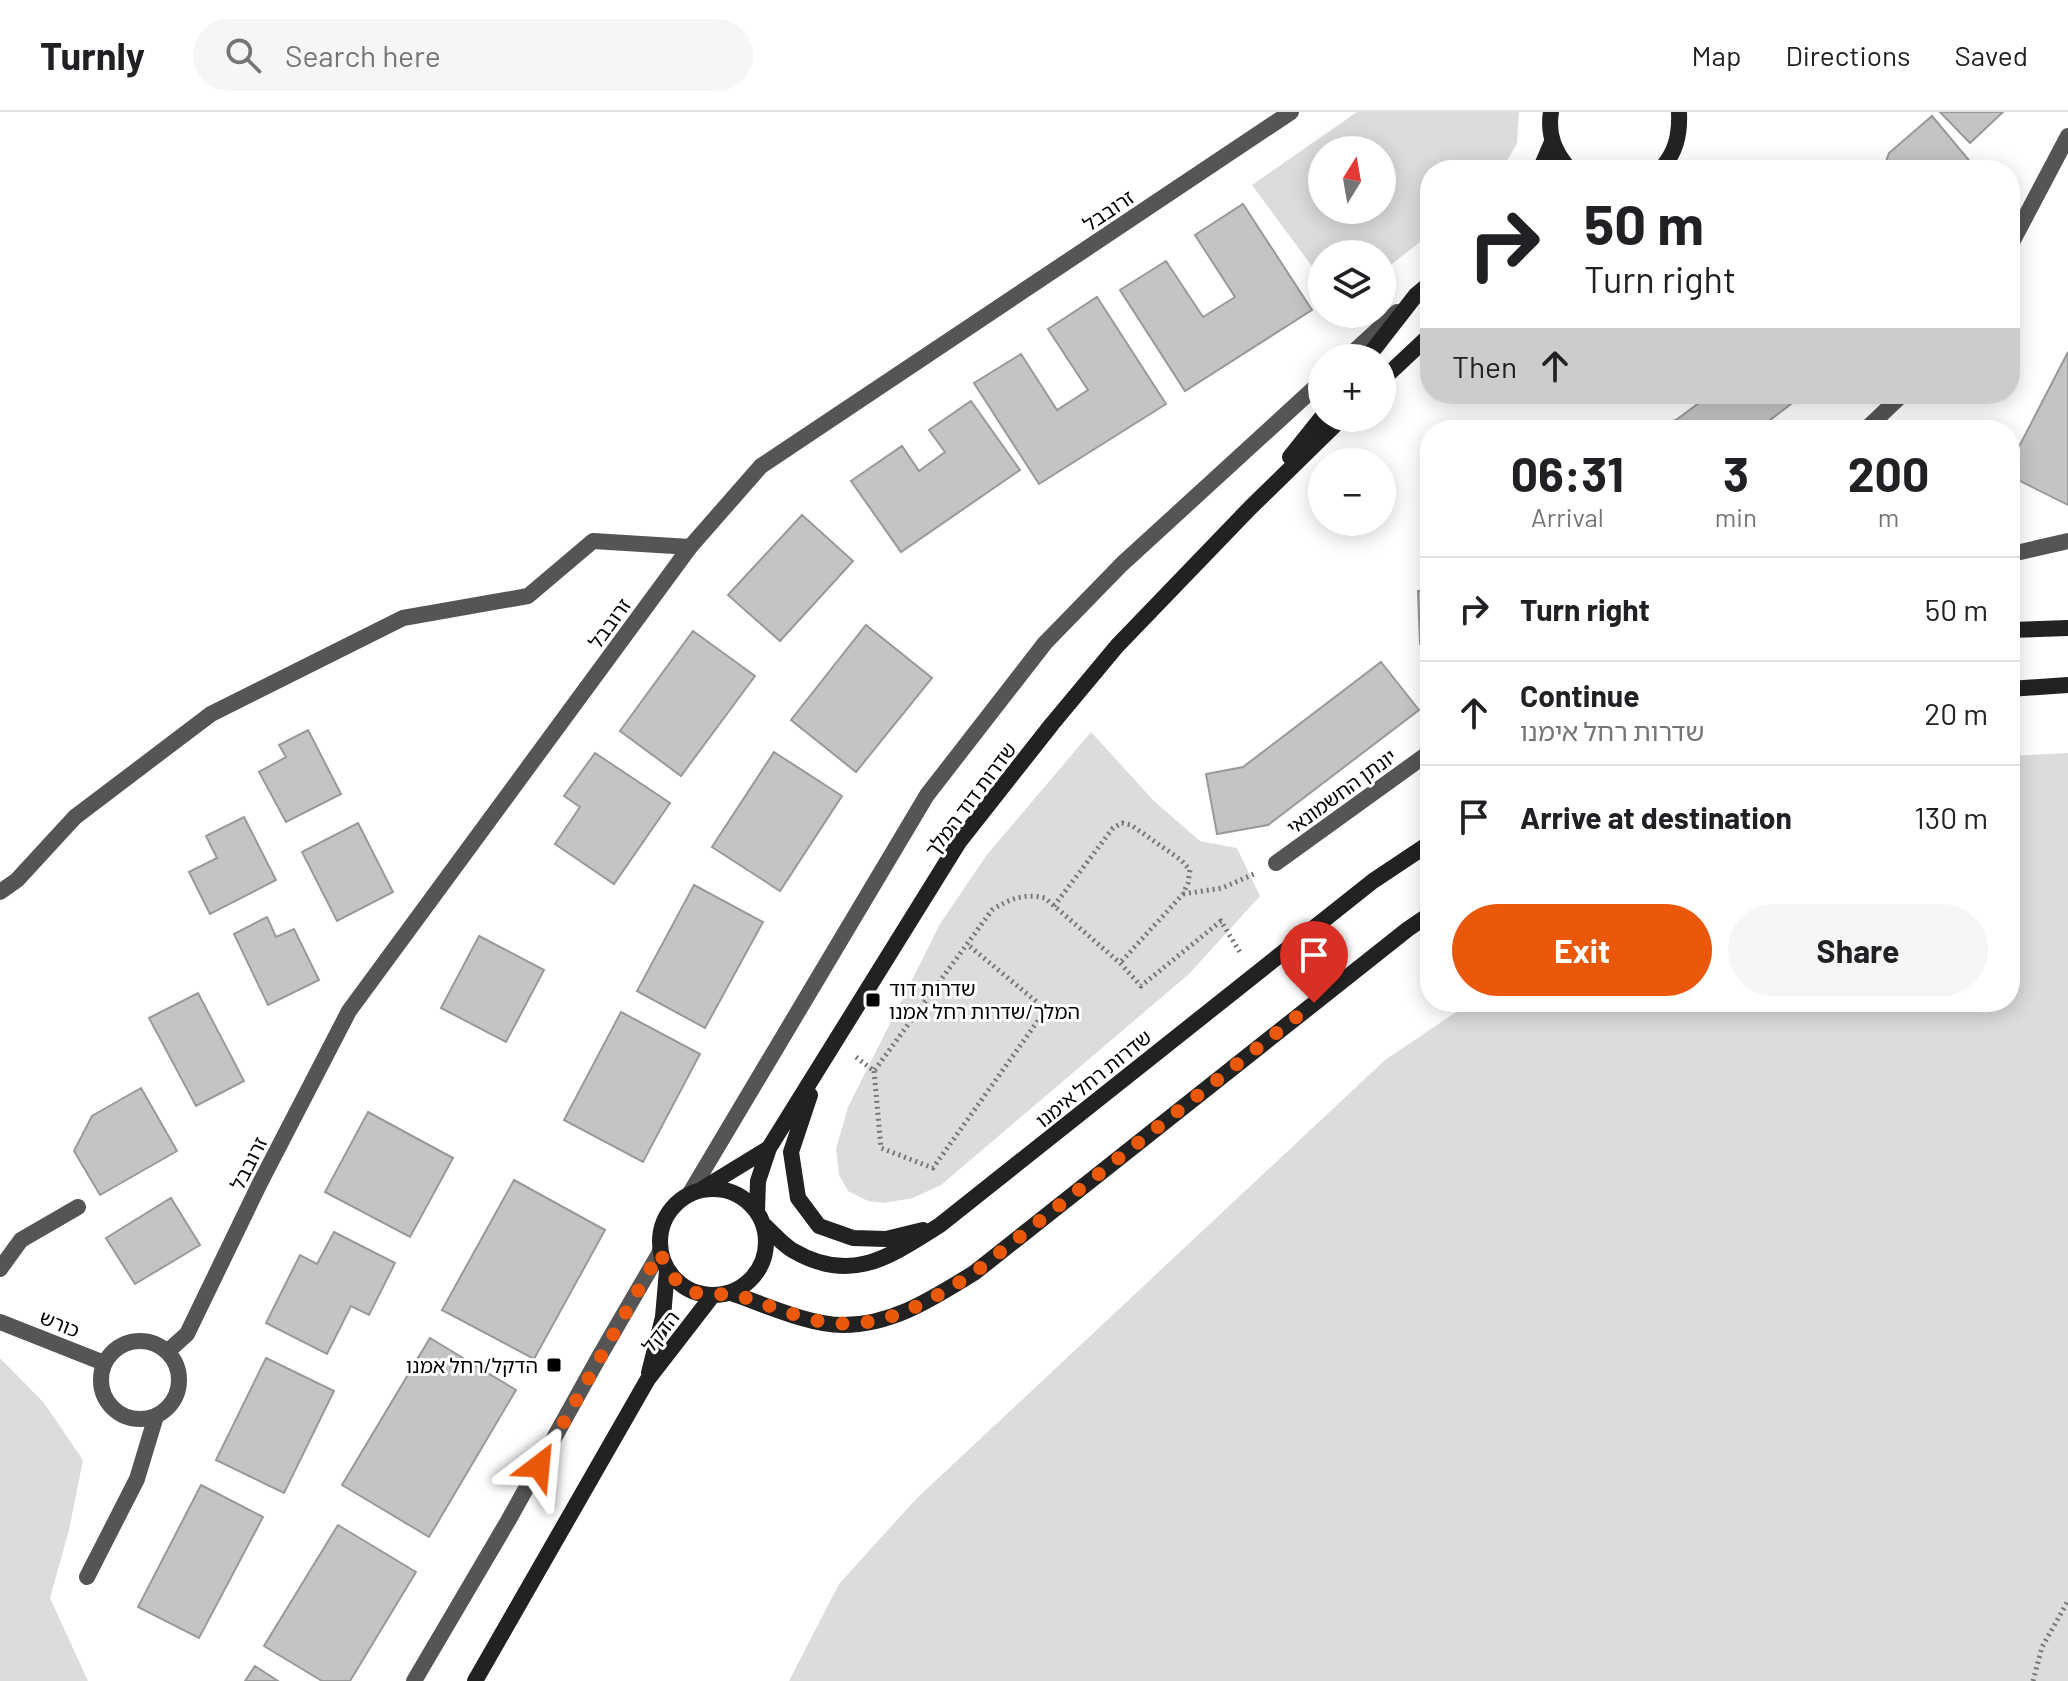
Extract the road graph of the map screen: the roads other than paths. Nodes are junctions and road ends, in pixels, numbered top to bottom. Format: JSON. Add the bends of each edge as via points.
{"nodes":[{"id":1,"x":1291,"y":112,"type":"edge"},
{"id":2,"x":1682,"y":112,"type":"edge"},
{"id":3,"x":1549,"y":115,"type":"edge"},
{"id":4,"x":2068,"y":136,"type":"edge"},
{"id":5,"x":1552,"y":142,"type":"junction"},
{"id":6,"x":1544,"y":160,"type":"edge"},
{"id":7,"x":1562,"y":160,"type":"edge"},
{"id":8,"x":1667,"y":160,"type":"edge"},
{"id":9,"x":2020,"y":227,"type":"edge"},
{"id":10,"x":1420,"y":292,"type":"edge"},
{"id":11,"x":1416,"y":295,"type":"junction"},
{"id":12,"x":1362,"y":344,"type":"edge"},
{"id":13,"x":1378,"y":344,"type":"edge"},
{"id":14,"x":1420,"y":344,"type":"edge"},
{"id":15,"x":1396,"y":367,"type":"edge"},
{"id":16,"x":1308,"y":394,"type":"edge"},
{"id":17,"x":1892,"y":404,"type":"edge"},
{"id":18,"x":1876,"y":420,"type":"edge"},
{"id":19,"x":1310,"y":432,"type":"edge"},
{"id":20,"x":1328,"y":432,"type":"edge"},
{"id":21,"x":1250,"y":508,"type":"junction"},
{"id":22,"x":2068,"y":541,"type":"edge"},
{"id":23,"x":690,"y":547,"type":"junction"},
{"id":24,"x":2020,"y":552,"type":"edge"},
{"id":25,"x":2068,"y":628,"type":"edge"},
{"id":26,"x":2020,"y":630,"type":"edge"},
{"id":27,"x":2068,"y":685,"type":"edge"},
{"id":28,"x":2020,"y":688,"type":"edge"},
{"id":29,"x":1420,"y":759,"type":"edge"},
{"id":30,"x":1420,"y":850,"type":"edge"},
{"id":31,"x":1276,"y":863,"type":"road end"},
{"id":32,"x":0,"y":892,"type":"edge"},
{"id":33,"x":1420,"y":921,"type":"edge"},
{"id":34,"x":820,"y":1066,"type":"junction"},
{"id":35,"x":769,"y":1148,"type":"junction"},
{"id":36,"x":696,"y":1192,"type":"junction"},
{"id":37,"x":78,"y":1207,"type":"dead end"},
{"id":38,"x":761,"y":1218,"type":"junction"},
{"id":39,"x":940,"y":1225,"type":"junction"},
{"id":40,"x":660,"y":1252,"type":"junction"},
{"id":41,"x":0,"y":1269,"type":"edge"},
{"id":42,"x":667,"y":1270,"type":"junction"},
{"id":43,"x":731,"y":1293,"type":"junction"},
{"id":44,"x":713,"y":1295,"type":"junction"},
{"id":45,"x":0,"y":1322,"type":"edge"},
{"id":46,"x":167,"y":1352,"type":"junction"},
{"id":47,"x":104,"y":1363,"type":"junction"},
{"id":48,"x":648,"y":1379,"type":"junction"},
{"id":49,"x":156,"y":1416,"type":"junction"},
{"id":50,"x":87,"y":1577,"type":"dead end"},
{"id":51,"x":414,"y":1681,"type":"edge"},
{"id":52,"x":475,"y":1681,"type":"edge"}],
"edges":[{"from":1,"to":23,"type":"street","name":"זרובבל","via":[[761,466]]},
{"from":2,"to":8,"type":"street"},
{"from":3,"to":5,"type":"street"},
{"from":4,"to":9,"type":"street"},
{"from":5,"to":6,"type":"street"},
{"from":5,"to":7,"type":"street"},
{"from":10,"to":11,"type":"street"},
{"from":11,"to":12,"type":"street"},
{"from":11,"to":13,"type":"street"},
{"from":14,"to":15,"type":"street"},
{"from":16,"to":36,"type":"street","via":[[1122,564],[1045,643],[968,741],[927,795]]},
{"from":17,"to":18,"type":"street"},
{"from":19,"to":21,"type":"street","name":"שדרות דוד המלך"},
{"from":20,"to":21,"type":"street","name":"שדרות דוד המלך"},
{"from":21,"to":34,"type":"street","name":"שדרות דוד המלך","via":[[1117,646],[959,842]]},
{"from":22,"to":24,"type":"street"},
{"from":23,"to":32,"type":"street","via":[[593,541],[528,596],[403,618],[211,714],[75,817]]},
{"from":23,"to":46,"type":"street","name":"זרובבל","via":[[349,1011],[187,1334]]},
{"from":25,"to":26,"type":"street"},
{"from":27,"to":28,"type":"street"},
{"from":29,"to":31,"type":"street","name":"יונתן החשמונאי"},
{"from":30,"to":39,"type":"street","name":"שדרות רחל אימנו","via":[[1373,881]]},
{"from":33,"to":43,"type":"street","via":[[974,1273],[923,1305],[879,1321],[842,1325]]},
{"from":34,"to":35,"type":"street","name":"שדרות דוד המלך"},
{"from":34,"to":39,"type":"street","via":[[791,1152],[798,1198],[819,1226],[853,1238],[886,1239]]},
{"from":35,"to":36,"type":"street","name":"שדרות דוד המלך"},
{"from":35,"to":38,"type":"street","name":"שדרות דוד המלך","via":[[758,1181]]},
{"from":36,"to":38,"type":"street","via":[[733,1192]]},
{"from":36,"to":40,"type":"street","via":[[675,1203],[665,1218]]},
{"from":37,"to":41,"type":"street","via":[[21,1240]]},
{"from":38,"to":39,"type":"street","name":"שדרות רחל אימנו","via":[[790,1249],[820,1264],[848,1267],[896,1252]]},
{"from":38,"to":43,"type":"street","via":[[767,1241],[764,1258],[746,1285]]},
{"from":40,"to":42,"type":"street"},
{"from":40,"to":51,"type":"street"},
{"from":42,"to":44,"type":"street","via":[[694,1292]]},
{"from":42,"to":48,"type":"street","name":"הדקל","via":[[663,1317]]},
{"from":43,"to":44,"type":"street"},
{"from":44,"to":48,"type":"street","name":"הדקל"},
{"from":45,"to":47,"type":"street","name":"כורש"},
{"from":46,"to":47,"type":"street","via":[[137,1341],[124,1344]]},
{"from":46,"to":49,"type":"street","via":[[179,1376],[177,1390]]},
{"from":47,"to":49,"type":"street","via":[[102,1389],[114,1409],[125,1416]]},
{"from":48,"to":52,"type":"street"},
{"from":49,"to":50,"type":"street","via":[[137,1479]]}]}
